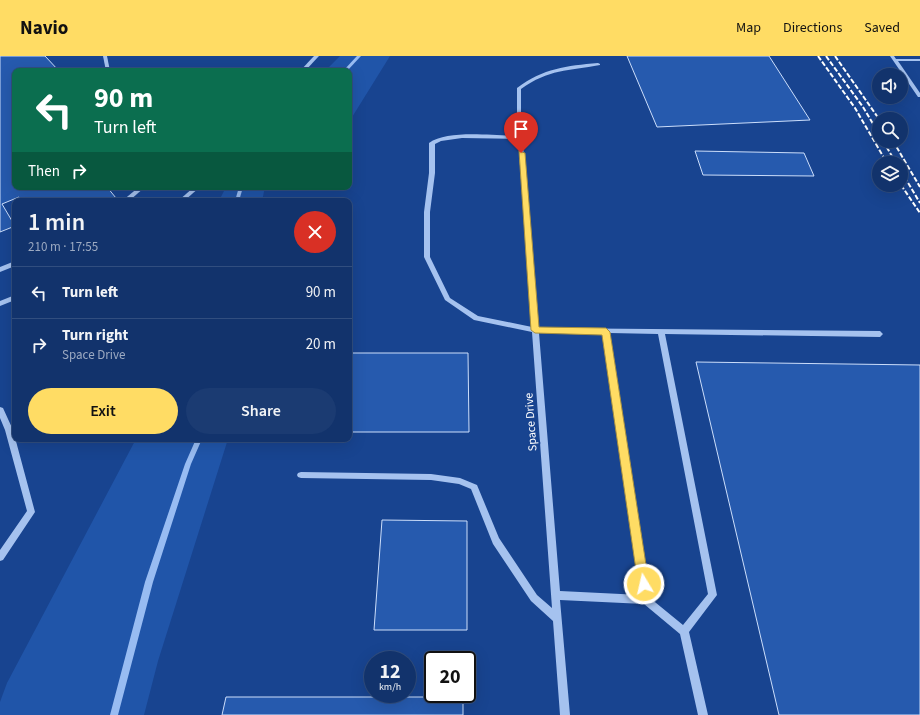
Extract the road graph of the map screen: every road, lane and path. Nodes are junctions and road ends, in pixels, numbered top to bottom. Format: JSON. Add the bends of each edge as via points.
{"nodes":[{"id":1,"x":105,"y":56,"type":"edge"},
{"id":2,"x":317,"y":56,"type":"edge"},
{"id":3,"x":894,"y":58,"type":"edge"},
{"id":4,"x":920,"y":60,"type":"edge"},
{"id":5,"x":598,"y":64,"type":"dead end"},
{"id":6,"x":107,"y":68,"type":"edge"},
{"id":7,"x":305,"y":68,"type":"edge"},
{"id":8,"x":920,"y":96,"type":"edge"},
{"id":9,"x":520,"y":138,"type":"junction"},
{"id":10,"x":138,"y":190,"type":"edge"},
{"id":11,"x":194,"y":190,"type":"edge"},
{"id":12,"x":129,"y":198,"type":"edge"},
{"id":13,"x":184,"y":198,"type":"edge"},
{"id":14,"x":12,"y":264,"type":"edge"},
{"id":15,"x":0,"y":270,"type":"edge"},
{"id":16,"x":12,"y":298,"type":"edge"},
{"id":17,"x":0,"y":304,"type":"edge"},
{"id":18,"x":535,"y":330,"type":"junction"},
{"id":19,"x":606,"y":332,"type":"junction"},
{"id":20,"x":661,"y":332,"type":"junction"},
{"id":21,"x":880,"y":334,"type":"dead end"},
{"id":22,"x":0,"y":410,"type":"edge"},
{"id":23,"x":12,"y":441,"type":"edge"},
{"id":24,"x":12,"y":442,"type":"edge"},
{"id":25,"x":301,"y":474,"type":"dead end"},
{"id":26,"x":0,"y":557,"type":"edge"},
{"id":27,"x":556,"y":595,"type":"junction"},
{"id":28,"x":646,"y":600,"type":"junction"},
{"id":29,"x":558,"y":618,"type":"junction"},
{"id":30,"x":684,"y":631,"type":"junction"},
{"id":31,"x":565,"y":715,"type":"edge"},
{"id":32,"x":703,"y":715,"type":"edge"}],
"edges":[{"from":1,"to":6,"type":"street"},
{"from":2,"to":7,"type":"street"},
{"from":3,"to":4,"type":"street"},
{"from":3,"to":8,"type":"street"},
{"from":5,"to":9,"type":"street","name":"Space Drive","via":[[568,68],[533,78],[520,89]]},
{"from":9,"to":18,"type":"street","name":"Space Drive"},
{"from":9,"to":18,"type":"street","via":[[456,137],[437,139],[432,143],[427,257],[448,300],[476,318]]},
{"from":10,"to":12,"type":"street"},
{"from":11,"to":13,"type":"street"},
{"from":14,"to":15,"type":"street"},
{"from":16,"to":17,"type":"street"},
{"from":18,"to":19,"type":"street"},
{"from":18,"to":27,"type":"street","name":"Space Drive"},
{"from":19,"to":20,"type":"street"},
{"from":19,"to":28,"type":"street"},
{"from":20,"to":21,"type":"street"},
{"from":20,"to":30,"type":"street","via":[[713,594]]},
{"from":22,"to":23,"type":"street"},
{"from":24,"to":26,"type":"street","via":[[31,512]]},
{"from":25,"to":29,"type":"street","via":[[431,477],[460,481],[474,487],[496,541],[534,598]]},
{"from":27,"to":28,"type":"street"},
{"from":27,"to":29,"type":"street","name":"Space Drive"},
{"from":28,"to":30,"type":"street"},
{"from":29,"to":31,"type":"street","name":"Space Drive"},
{"from":30,"to":32,"type":"street"}]}
